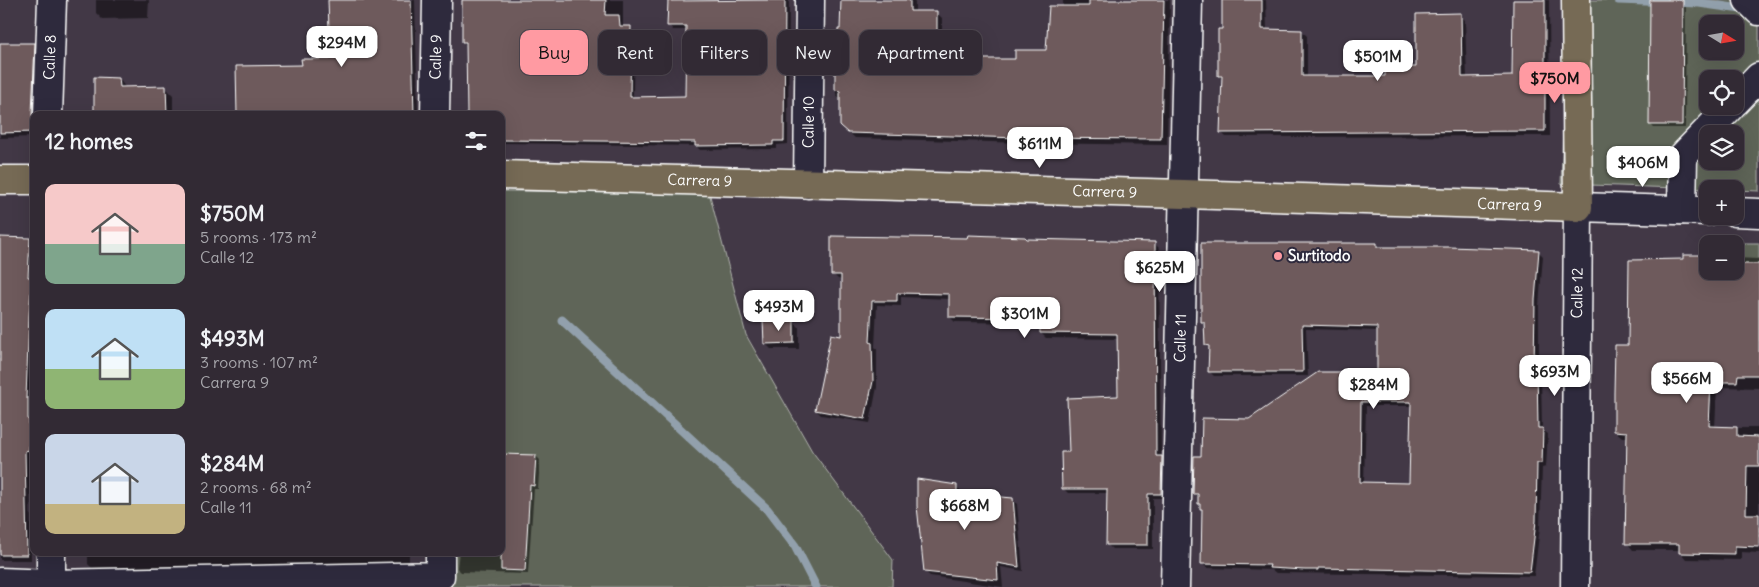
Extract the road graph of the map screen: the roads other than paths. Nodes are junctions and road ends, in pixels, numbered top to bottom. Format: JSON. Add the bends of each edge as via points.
{"nodes":[{"id":1,"x":52,"y":0,"type":"edge"},
{"id":2,"x":437,"y":0,"type":"edge"},
{"id":3,"x":810,"y":0,"type":"edge"},
{"id":4,"x":1188,"y":0,"type":"edge"},
{"id":5,"x":1576,"y":0,"type":"edge"},
{"id":6,"x":1748,"y":0,"type":"edge"},
{"id":7,"x":1759,"y":11,"type":"edge"},
{"id":8,"x":1759,"y":77,"type":"edge"},
{"id":9,"x":1744,"y":93,"type":"edge"},
{"id":10,"x":48,"y":111,"type":"edge"},
{"id":11,"x":435,"y":111,"type":"edge"},
{"id":12,"x":1722,"y":115,"type":"edge"},
{"id":13,"x":505,"y":175,"type":"edge"},
{"id":14,"x":0,"y":180,"type":"edge"},
{"id":15,"x":30,"y":180,"type":"edge"},
{"id":16,"x":808,"y":184,"type":"junction"},
{"id":17,"x":1184,"y":194,"type":"junction"},
{"id":18,"x":1578,"y":207,"type":"junction"},
{"id":19,"x":1695,"y":210,"type":"edge"},
{"id":20,"x":1744,"y":212,"type":"edge"},
{"id":21,"x":1759,"y":213,"type":"edge"},
{"id":22,"x":51,"y":556,"type":"edge"},
{"id":23,"x":440,"y":564,"type":"edge"},
{"id":24,"x":0,"y":582,"type":"edge"},
{"id":25,"x":51,"y":585,"type":"edge"},
{"id":26,"x":1175,"y":587,"type":"edge"},
{"id":27,"x":1575,"y":587,"type":"edge"}],
"edges":[{"from":1,"to":10,"type":"street","name":"Calle 8"},
{"from":2,"to":11,"type":"street","name":"Calle 9"},
{"from":3,"to":16,"type":"street","name":"Calle 10"},
{"from":4,"to":17,"type":"street","name":"Calle 11"},
{"from":5,"to":18,"type":"main road","name":"Calle 12"},
{"from":6,"to":7,"type":"street"},
{"from":8,"to":9,"type":"street"},
{"from":12,"to":19,"type":"street","via":[[1683,156]]},
{"from":13,"to":16,"type":"main road","name":"Carrera 9"},
{"from":14,"to":15,"type":"main road"},
{"from":16,"to":17,"type":"main road","name":"Carrera 9"},
{"from":17,"to":18,"type":"main road","name":"Carrera 9"},
{"from":17,"to":26,"type":"street","name":"Calle 11"},
{"from":18,"to":19,"type":"street","name":"Carrera 9"},
{"from":18,"to":27,"type":"street","name":"Calle 12"},
{"from":20,"to":21,"type":"street"},
{"from":22,"to":25,"type":"street"},
{"from":23,"to":25,"type":"street"},
{"from":24,"to":25,"type":"street"}]}
